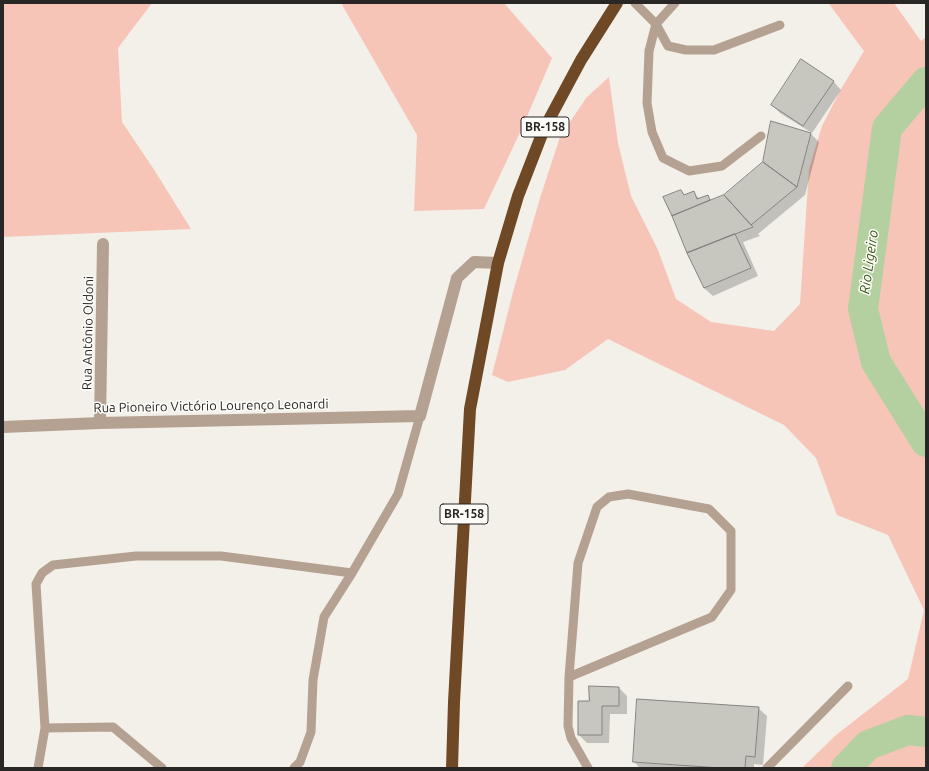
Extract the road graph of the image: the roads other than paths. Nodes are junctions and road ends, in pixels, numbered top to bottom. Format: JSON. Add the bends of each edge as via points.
{"nodes":[{"id":1,"x":617,"y":3,"type":"edge"},
{"id":2,"x":635,"y":3,"type":"edge"},
{"id":3,"x":675,"y":3,"type":"edge"},
{"id":4,"x":656,"y":24,"type":"junction"},
{"id":5,"x":780,"y":26,"type":"dead end"},
{"id":6,"x":761,"y":136,"type":"dead end"},
{"id":7,"x":103,"y":244,"type":"dead end"},
{"id":8,"x":498,"y":263,"type":"junction"},
{"id":9,"x":420,"y":416,"type":"junction"},
{"id":10,"x":100,"y":423,"type":"junction"},
{"id":11,"x":3,"y":427,"type":"edge"},
{"id":12,"x":352,"y":573,"type":"junction"},
{"id":13,"x":569,"y":677,"type":"junction"},
{"id":14,"x":848,"y":686,"type":"dead end"},
{"id":15,"x":44,"y":728,"type":"junction"},
{"id":16,"x":38,"y":768,"type":"edge"},
{"id":17,"x":162,"y":768,"type":"edge"},
{"id":18,"x":294,"y":768,"type":"edge"},
{"id":19,"x":452,"y":768,"type":"edge"},
{"id":20,"x":588,"y":768,"type":"edge"},
{"id":21,"x":767,"y":768,"type":"edge"}],
"edges":[{"from":1,"to":8,"type":"highway","number":"BR-158","via":[[581,60],[544,129],[518,196]]},
{"from":2,"to":4,"type":"lane"},
{"from":3,"to":4,"type":"lane"},
{"from":4,"to":5,"type":"lane","via":[[668,46],[686,50],[714,50]]},
{"from":4,"to":6,"type":"lane","via":[[649,51],[647,103],[652,132],[663,158],[689,171],[722,166]]},
{"from":7,"to":10,"type":"street","name":"Rua Antônio Oldoni"},
{"from":8,"to":9,"type":"street","via":[[474,262],[457,278]]},
{"from":8,"to":19,"type":"highway","number":"BR-158","via":[[470,409]]},
{"from":9,"to":10,"type":"street","name":"Rua Pioneiro Victório Lourenço Leonardi"},
{"from":9,"to":12,"type":"lane","via":[[398,494]]},
{"from":10,"to":11,"type":"street","name":"Rua Pioneiro Victório Lourenço Leonardi"},
{"from":12,"to":15,"type":"lane","via":[[221,556],[136,556],[53,565],[42,573],[36,584]]},
{"from":12,"to":18,"type":"lane","via":[[324,617],[313,680],[311,732],[300,762]]},
{"from":13,"to":13,"type":"lane","via":[[712,617],[731,590],[731,531],[709,509],[628,494],[609,497],[597,507],[578,564]]},
{"from":13,"to":20,"type":"lane","via":[[570,738]]},
{"from":14,"to":21,"type":"lane"},
{"from":15,"to":16,"type":"lane"},
{"from":15,"to":17,"type":"lane","via":[[113,727]]}]}
